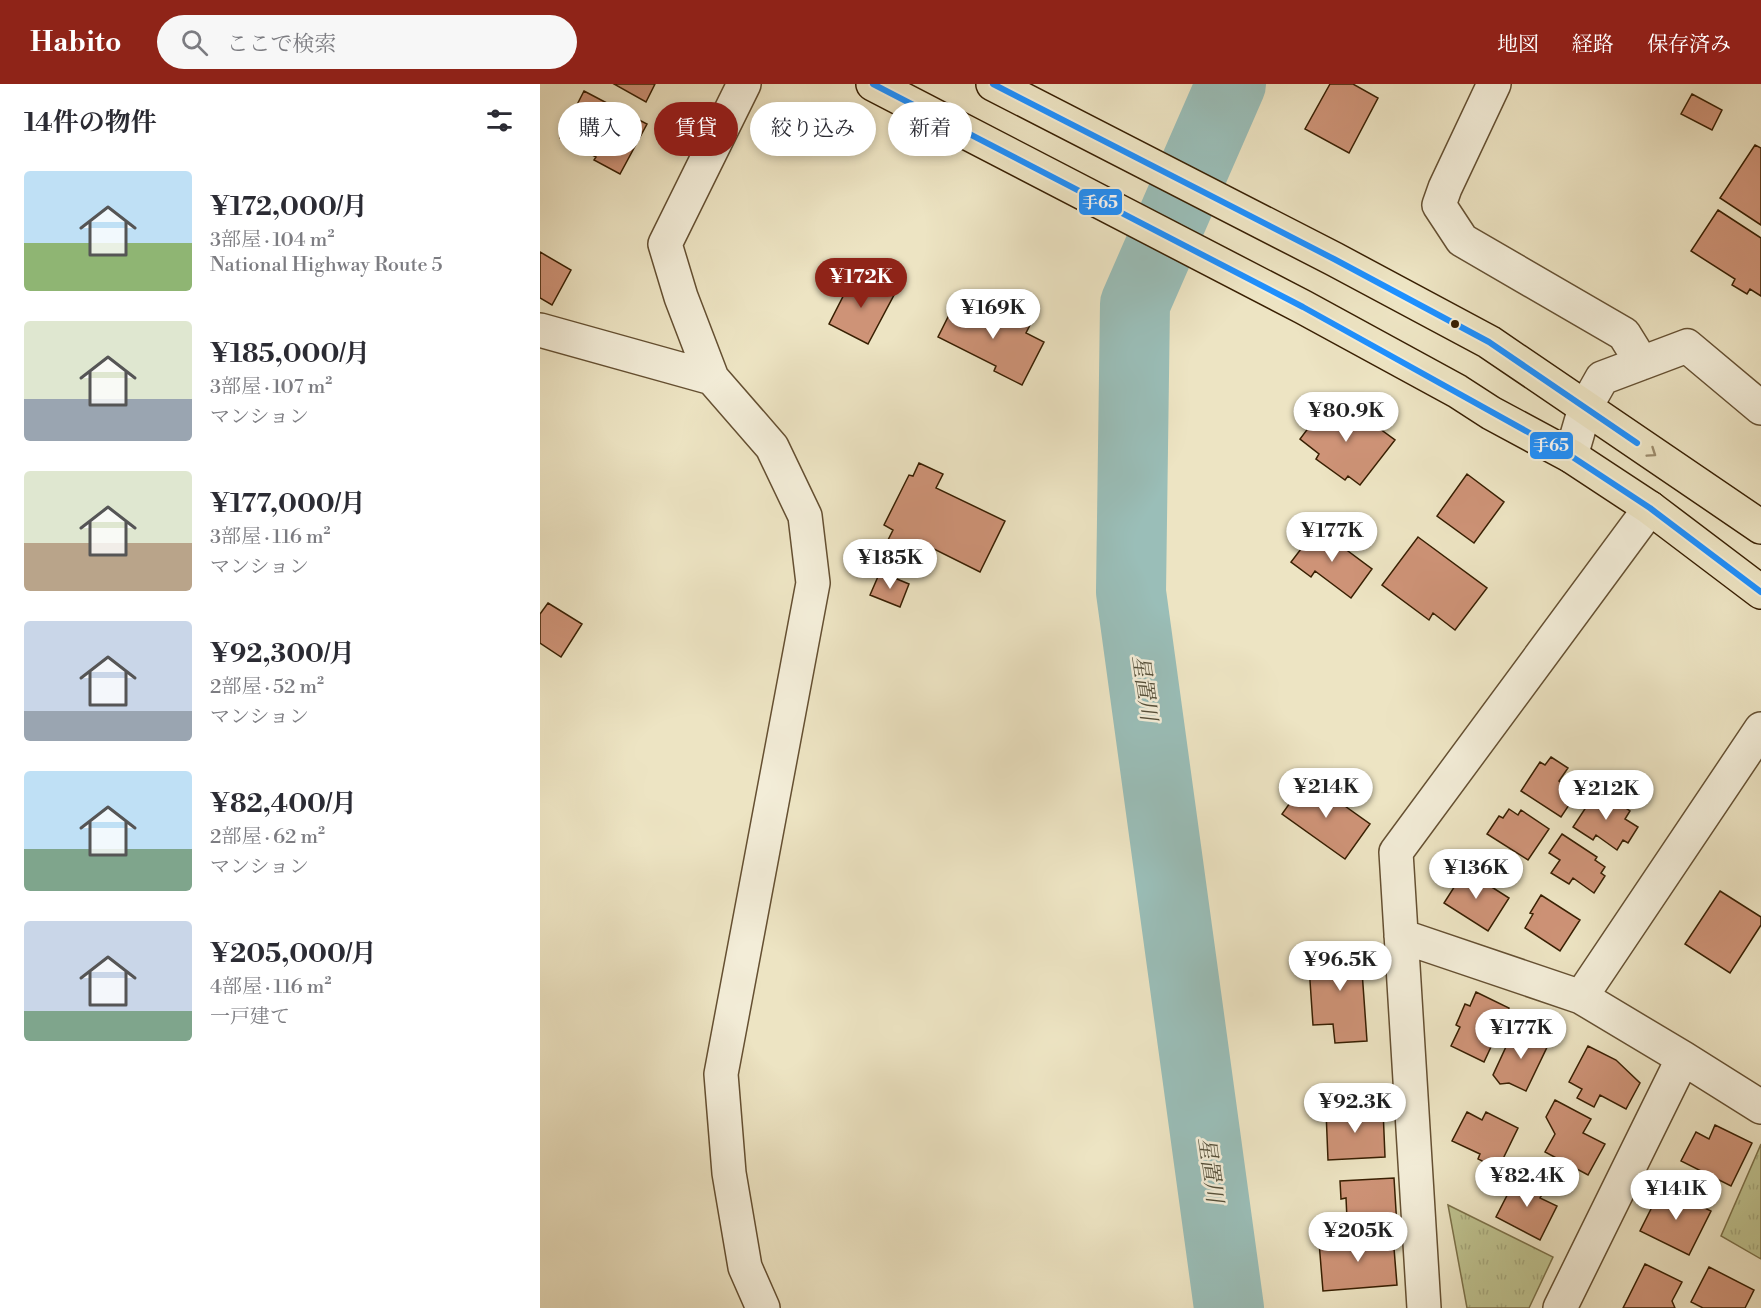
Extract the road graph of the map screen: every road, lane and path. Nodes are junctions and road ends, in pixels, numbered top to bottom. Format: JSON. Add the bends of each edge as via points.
{"nodes":[{"id":1,"x":744,"y":84,"type":"edge"},
{"id":2,"x":873,"y":84,"type":"edge"},
{"id":3,"x":994,"y":84,"type":"edge"},
{"id":4,"x":1494,"y":84,"type":"edge"},
{"id":5,"x":540,"y":330,"type":"edge"},
{"id":6,"x":1642,"y":363,"type":"junction"},
{"id":7,"x":712,"y":378,"type":"junction"},
{"id":8,"x":1585,"y":408,"type":"junction"},
{"id":9,"x":1761,"y":408,"type":"edge"},
{"id":10,"x":1571,"y":456,"type":"junction"},
{"id":11,"x":1650,"y":508,"type":"junction"},
{"id":12,"x":1761,"y":527,"type":"edge"},
{"id":13,"x":1761,"y":592,"type":"edge"},
{"id":14,"x":1761,"y":729,"type":"edge"},
{"id":15,"x":1401,"y":936,"type":"junction"},
{"id":16,"x":1581,"y":998,"type":"junction"},
{"id":17,"x":1683,"y":1058,"type":"junction"},
{"id":18,"x":1761,"y":1107,"type":"edge"},
{"id":19,"x":763,"y":1308,"type":"edge"},
{"id":20,"x":1424,"y":1308,"type":"edge"},
{"id":21,"x":1560,"y":1308,"type":"edge"}],
"edges":[{"from":1,"to":7,"type":"street","via":[[665,243]]},
{"from":2,"to":10,"type":"highway","via":[[1303,307]]},
{"from":3,"to":8,"type":"highway","via":[[1489,342]]},
{"from":4,"to":6,"type":"street","via":[[1439,205],[1462,240],[1624,334]]},
{"from":5,"to":7,"type":"street"},
{"from":6,"to":8,"type":"street","via":[[1602,378]]},
{"from":6,"to":9,"type":"street","via":[[1687,346]]},
{"from":7,"to":19,"type":"street","via":[[772,447],[805,516],[813,583],[722,1074],[729,1173],[745,1267]]},
{"from":8,"to":10,"type":"street"},
{"from":8,"to":12,"type":"highway","one_way":true},
{"from":10,"to":11,"type":"highway"},
{"from":11,"to":13,"type":"highway"},
{"from":11,"to":15,"type":"street","via":[[1396,852]]},
{"from":14,"to":16,"type":"street"},
{"from":15,"to":16,"type":"street"},
{"from":15,"to":20,"type":"street"},
{"from":16,"to":17,"type":"street"},
{"from":17,"to":18,"type":"street"},
{"from":17,"to":21,"type":"street"}]}
